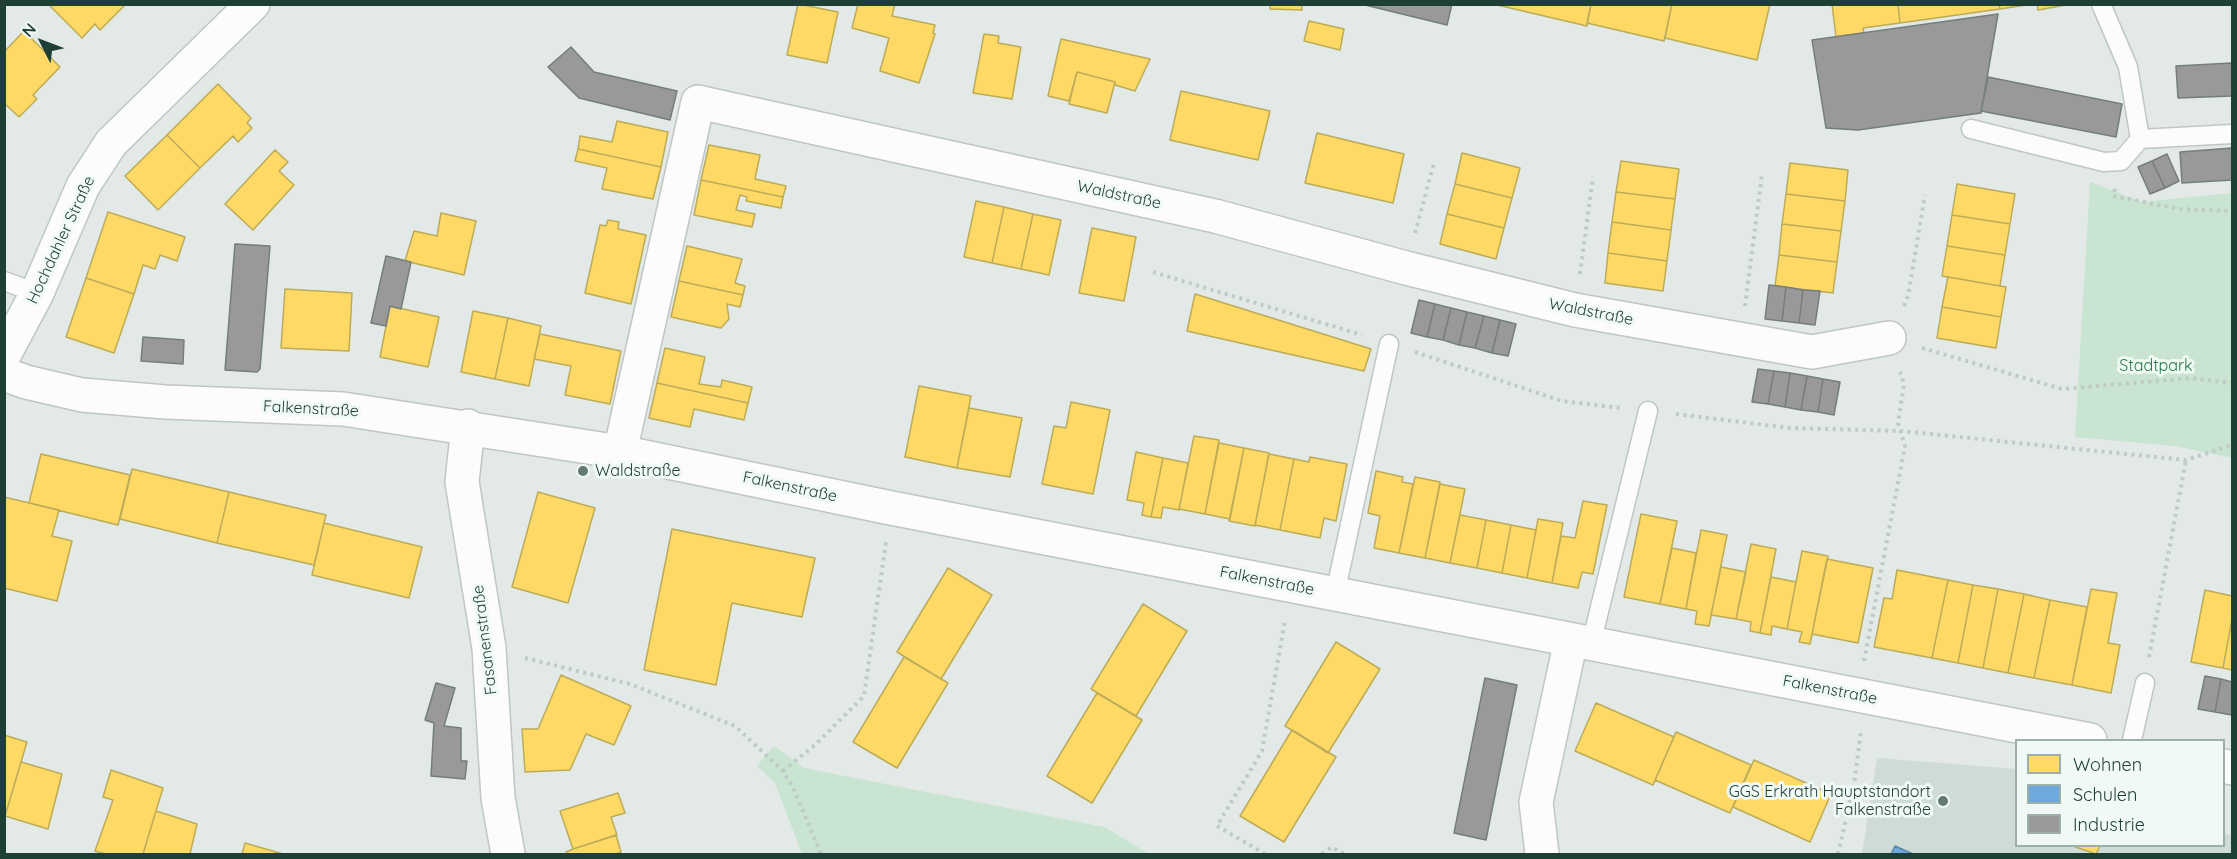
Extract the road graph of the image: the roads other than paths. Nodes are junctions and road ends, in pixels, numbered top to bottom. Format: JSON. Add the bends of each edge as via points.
{"nodes":[{"id":1,"x":253,"y":4,"type":"edge"},
{"id":2,"x":2102,"y":4,"type":"edge"},
{"id":3,"x":1971,"y":129,"type":"dead end"},
{"id":4,"x":2232,"y":134,"type":"edge"},
{"id":5,"x":2140,"y":139,"type":"junction"},
{"id":6,"x":4,"y":281,"type":"edge"},
{"id":7,"x":38,"y":293,"type":"junction"},
{"id":8,"x":1889,"y":338,"type":"road end"},
{"id":9,"x":1389,"y":344,"type":"road end"},
{"id":10,"x":4,"y":355,"type":"edge"},
{"id":11,"x":4,"y":374,"type":"edge"},
{"id":12,"x":1648,"y":411,"type":"road end"},
{"id":13,"x":468,"y":426,"type":"junction"},
{"id":14,"x":620,"y":452,"type":"junction"},
{"id":15,"x":1335,"y":594,"type":"junction"},
{"id":16,"x":1581,"y":642,"type":"junction"},
{"id":17,"x":2145,"y":683,"type":"road end"},
{"id":18,"x":2080,"y":739,"type":"edge"},
{"id":19,"x":2132,"y":739,"type":"edge"},
{"id":20,"x":1542,"y":854,"type":"edge"},
{"id":21,"x":508,"y":855,"type":"edge"}],
"edges":[{"from":1,"to":7,"type":"street","name":"Hochdahler Straße","via":[[111,144],[83,186]]},
{"from":2,"to":5,"type":"lane","via":[[2128,67]]},
{"from":3,"to":5,"type":"lane","via":[[2104,162],[2121,161]]},
{"from":4,"to":5,"type":"lane"},
{"from":6,"to":7,"type":"lane"},
{"from":7,"to":10,"type":"street","name":"Hochdahler Straße"},
{"from":8,"to":14,"type":"street","name":"Waldstraße","via":[[1812,352],[1575,310],[1215,216],[698,102]]},
{"from":9,"to":15,"type":"lane"},
{"from":11,"to":13,"type":"street","name":"Falkenstraße","via":[[82,395],[343,409]]},
{"from":12,"to":16,"type":"lane"},
{"from":13,"to":14,"type":"street","name":"Falkenstraße"},
{"from":13,"to":21,"type":"street","name":"Fasanenstraße","via":[[462,482],[489,648],[498,798]]},
{"from":14,"to":15,"type":"street","name":"Falkenstraße"},
{"from":15,"to":16,"type":"street","name":"Falkenstraße"},
{"from":16,"to":18,"type":"street","name":"Falkenstraße"},
{"from":16,"to":20,"type":"street","via":[[1536,802]]},
{"from":17,"to":19,"type":"lane"}]}
